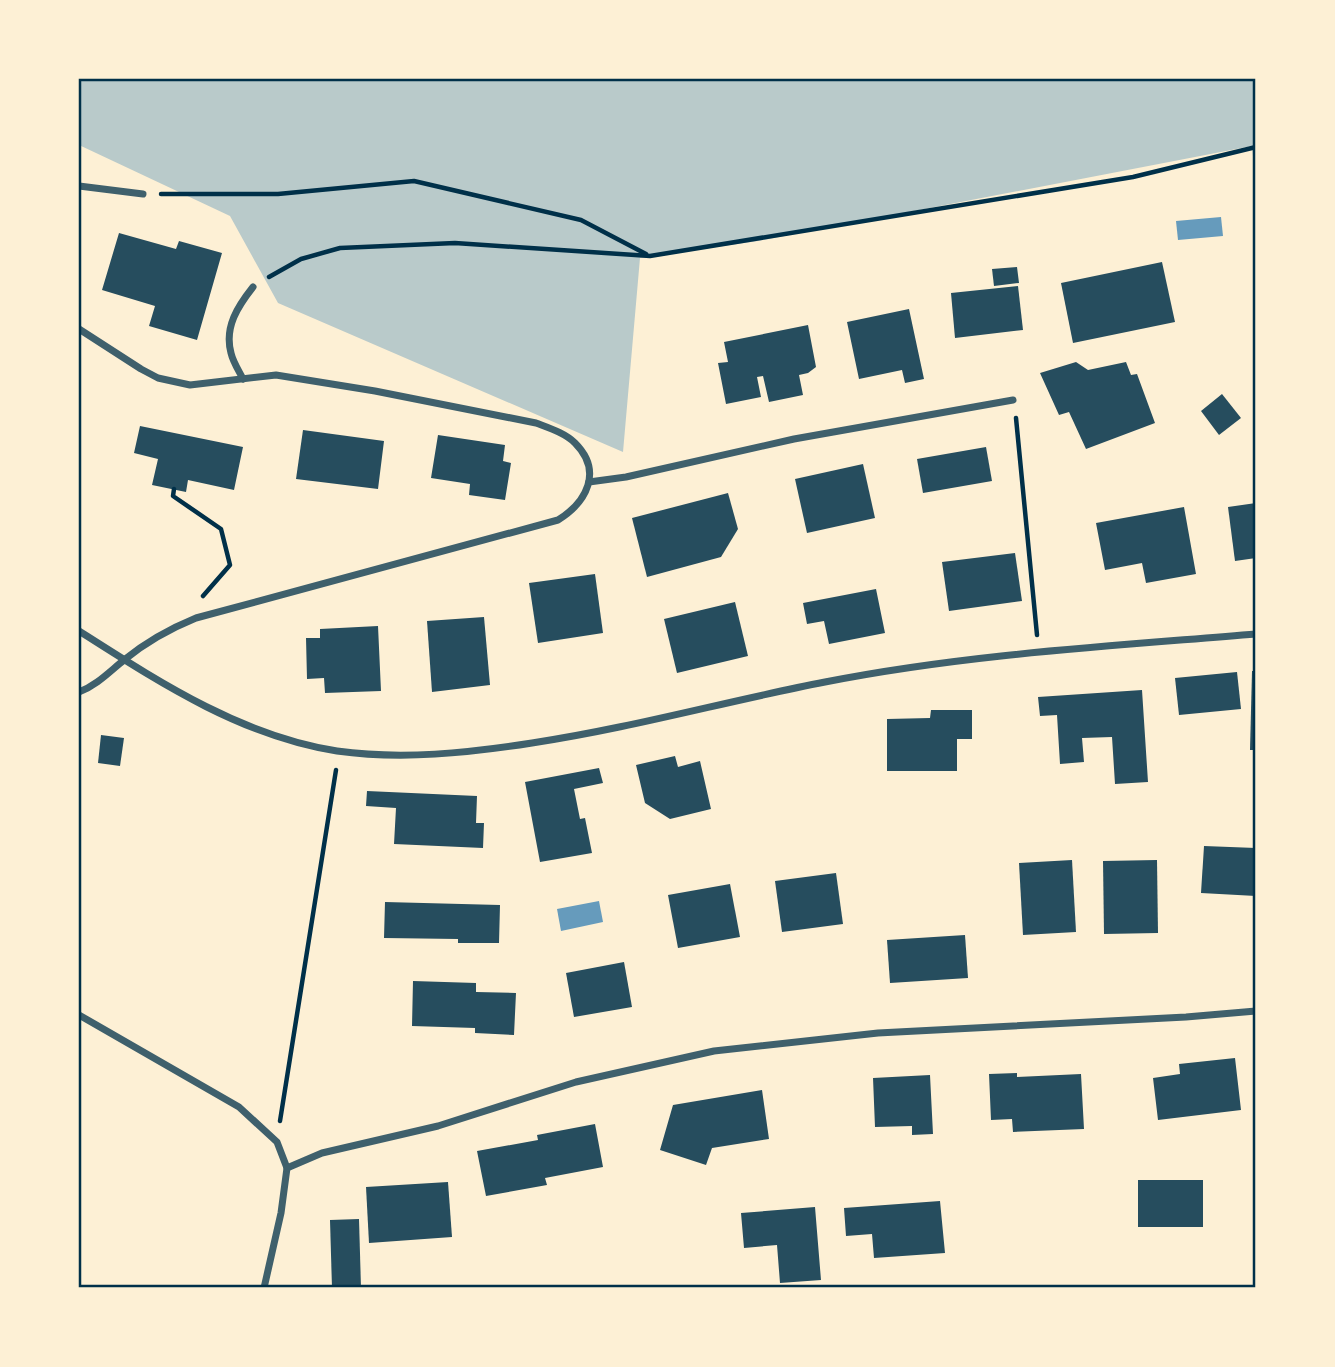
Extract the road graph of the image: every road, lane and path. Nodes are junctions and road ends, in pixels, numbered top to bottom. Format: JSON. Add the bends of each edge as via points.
{"nodes":[{"id":1,"x":1256,"y":147,"type":"edge"},
{"id":2,"x":79,"y":186,"type":"edge"},
{"id":3,"x":143,"y":194,"type":"joint"},
{"id":4,"x":650,"y":256,"type":"junction"},
{"id":5,"x":253,"y":287,"type":"joint"},
{"id":6,"x":79,"y":329,"type":"edge"},
{"id":7,"x":243,"y":379,"type":"junction"},
{"id":8,"x":1013,"y":400,"type":"dead end"},
{"id":9,"x":1018,"y":438,"type":"dead end"},
{"id":10,"x":589,"y":482,"type":"junction"},
{"id":11,"x":174,"y":489,"type":"dead end"},
{"id":12,"x":198,"y":600,"type":"dead end"},
{"id":13,"x":79,"y":631,"type":"edge"},
{"id":14,"x":1256,"y":634,"type":"edge"},
{"id":15,"x":1038,"y":652,"type":"junction"},
{"id":16,"x":124,"y":659,"type":"junction"},
{"id":17,"x":79,"y":692,"type":"edge"},
{"id":18,"x":339,"y":751,"type":"junction"},
{"id":19,"x":1256,"y":1011,"type":"edge"},
{"id":20,"x":79,"y":1015,"type":"edge"},
{"id":21,"x":277,"y":1142,"type":"junction"},
{"id":22,"x":287,"y":1168,"type":"junction"},
{"id":23,"x":264,"y":1288,"type":"edge"}],
"edges":[{"from":1,"to":4,"type":"path","via":[[1133,177]]},
{"from":2,"to":3,"type":"street"},
{"from":3,"to":4,"type":"path","via":[[278,194],[414,181],[582,220]]},
{"from":4,"to":5,"type":"path","via":[[455,243],[340,248],[301,259]]},
{"from":5,"to":7,"type":"street","via":[[236,308],[230,329],[230,353]]},
{"from":6,"to":7,"type":"street","via":[[158,378],[190,385]]},
{"from":7,"to":10,"type":"street","via":[[276,375],[536,423],[575,443],[584,457]]},
{"from":8,"to":10,"type":"street"},
{"from":9,"to":15,"type":"path"},
{"from":10,"to":16,"type":"street","via":[[580,504],[558,520],[196,618],[166,630]]},
{"from":11,"to":12,"type":"path","via":[[173,496],[221,529],[230,565]]},
{"from":13,"to":16,"type":"street"},
{"from":14,"to":15,"type":"street"},
{"from":15,"to":18,"type":"street","via":[[852,677],[578,736],[469,753]]},
{"from":16,"to":17,"type":"street","via":[[92,687]]},
{"from":16,"to":18,"type":"street","via":[[185,696],[248,726],[292,742]]},
{"from":18,"to":21,"type":"path"},
{"from":19,"to":22,"type":"street","via":[[878,1033],[714,1051],[576,1082],[438,1126],[322,1153]]},
{"from":20,"to":21,"type":"street","via":[[239,1107]]},
{"from":21,"to":22,"type":"street"},
{"from":22,"to":23,"type":"street"}]}
